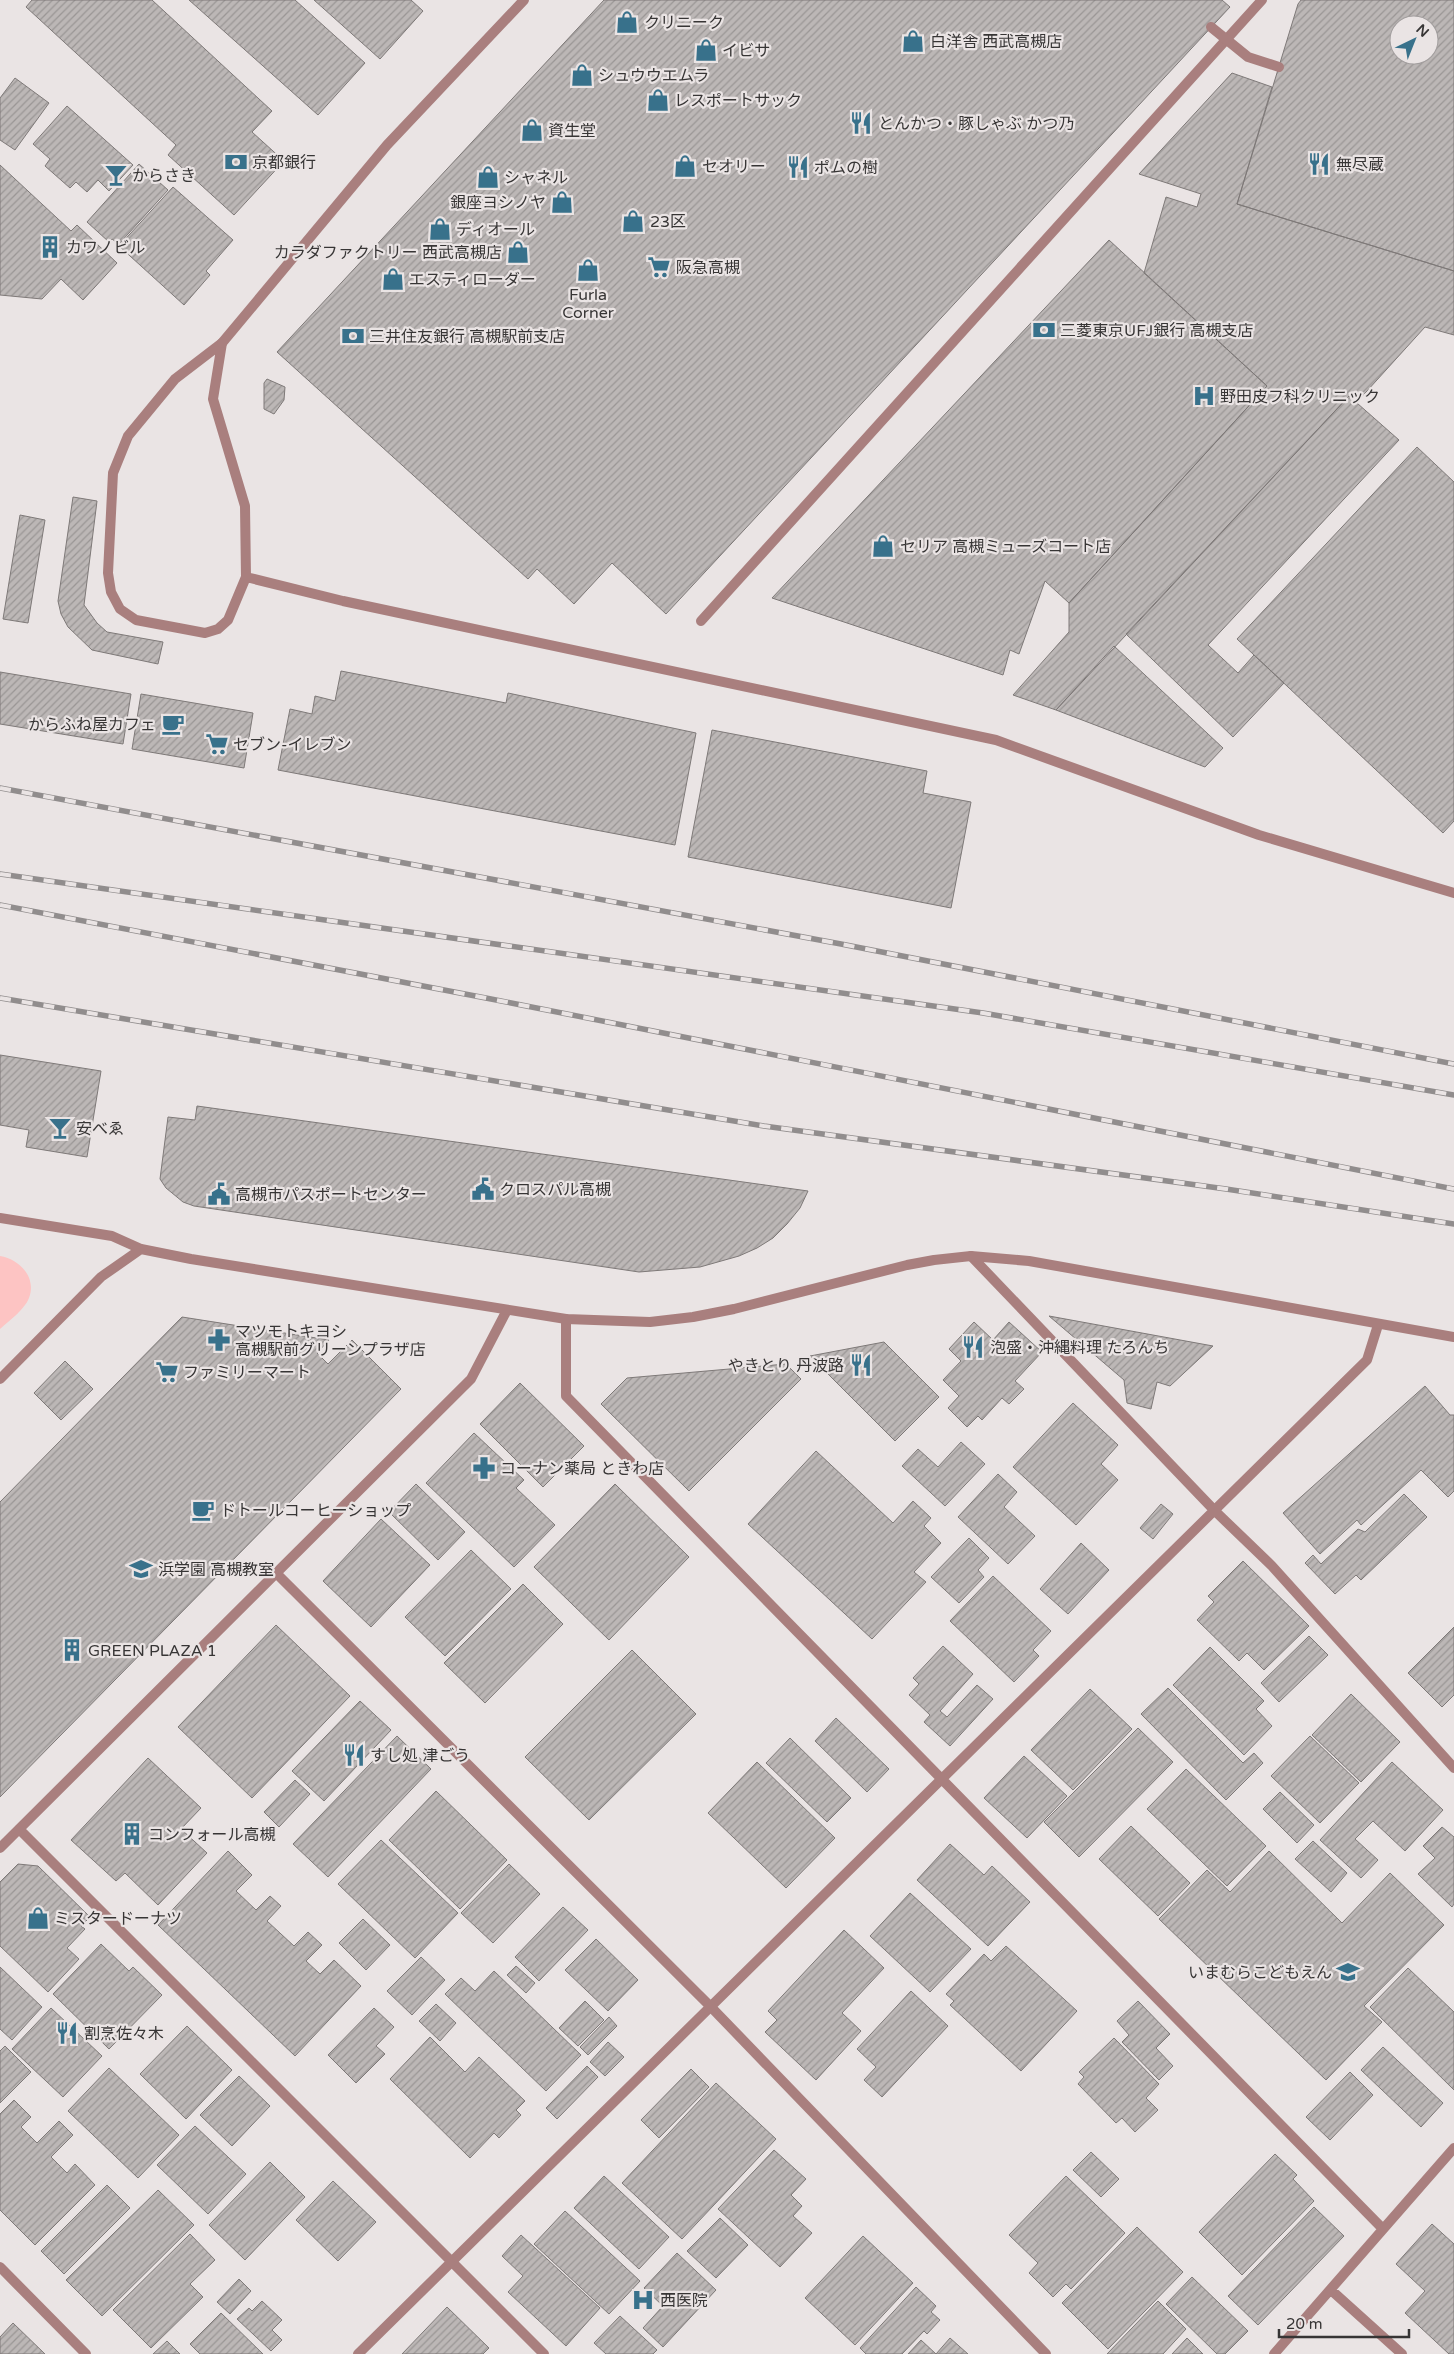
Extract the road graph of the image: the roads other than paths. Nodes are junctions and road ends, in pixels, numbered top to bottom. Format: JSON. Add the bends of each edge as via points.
{"nodes":[{"id":1,"x":524,"y":0,"type":"edge"},
{"id":2,"x":1262,"y":0,"type":"edge"},
{"id":3,"x":1211,"y":27,"type":"dead end"},
{"id":4,"x":1278,"y":67,"type":"dead end"},
{"id":5,"x":222,"y":343,"type":"junction"},
{"id":6,"x":246,"y":577,"type":"junction"},
{"id":7,"x":701,"y":621,"type":"dead end"},
{"id":8,"x":1454,"y":893,"type":"edge"},
{"id":9,"x":0,"y":1218,"type":"edge"},
{"id":10,"x":140,"y":1248,"type":"junction"},
{"id":11,"x":971,"y":1256,"type":"junction"},
{"id":12,"x":507,"y":1310,"type":"junction"},
{"id":13,"x":566,"y":1319,"type":"junction"},
{"id":14,"x":1378,"y":1325,"type":"junction"},
{"id":15,"x":1454,"y":1337,"type":"edge"},
{"id":16,"x":0,"y":1379,"type":"edge"},
{"id":17,"x":1214,"y":1511,"type":"junction"},
{"id":18,"x":276,"y":1573,"type":"junction"},
{"id":19,"x":1454,"y":1768,"type":"edge"},
{"id":20,"x":941,"y":1778,"type":"junction"},
{"id":21,"x":19,"y":1829,"type":"junction"},
{"id":22,"x":0,"y":1848,"type":"edge"},
{"id":23,"x":710,"y":2006,"type":"junction"},
{"id":24,"x":1454,"y":2148,"type":"edge"},
{"id":25,"x":1383,"y":2229,"type":"junction"},
{"id":26,"x":452,"y":2261,"type":"junction"},
{"id":27,"x":0,"y":2267,"type":"edge"},
{"id":28,"x":1331,"y":2290,"type":"junction"},
{"id":29,"x":86,"y":2354,"type":"edge"},
{"id":30,"x":358,"y":2354,"type":"edge"},
{"id":31,"x":544,"y":2354,"type":"edge"},
{"id":32,"x":1046,"y":2354,"type":"edge"},
{"id":33,"x":1274,"y":2354,"type":"edge"},
{"id":34,"x":1402,"y":2354,"type":"edge"}],
"edges":[{"from":1,"to":5,"type":"street","via":[[387,145]]},
{"from":2,"to":7,"type":"street"},
{"from":3,"to":4,"type":"street","bridge":true,"via":[[1248,57]]},
{"from":5,"to":6,"type":"street","via":[[213,398],[245,506]]},
{"from":5,"to":6,"type":"street","via":[[175,379],[128,436],[113,473],[108,573],[110,592],[120,609],[136,620],[205,633],[218,630],[228,620]]},
{"from":6,"to":8,"type":"street","via":[[353,603],[996,740],[1259,835]]},
{"from":9,"to":10,"type":"street","via":[[112,1236]]},
{"from":10,"to":12,"type":"street"},
{"from":10,"to":16,"type":"street","via":[[101,1277]]},
{"from":11,"to":13,"type":"street","via":[[906,1265],[774,1300],[693,1317],[650,1322]]},
{"from":11,"to":14,"type":"street","via":[[1029,1261]]},
{"from":11,"to":17,"type":"street"},
{"from":12,"to":13,"type":"street"},
{"from":12,"to":18,"type":"street","via":[[471,1379]]},
{"from":13,"to":20,"type":"street","via":[[566,1396]]},
{"from":14,"to":15,"type":"street"},
{"from":14,"to":17,"type":"street","via":[[1367,1360]]},
{"from":17,"to":19,"type":"street","via":[[1272,1566]]},
{"from":17,"to":20,"type":"street"},
{"from":18,"to":21,"type":"street"},
{"from":18,"to":23,"type":"street"},
{"from":20,"to":23,"type":"street"},
{"from":20,"to":25,"type":"street"},
{"from":21,"to":22,"type":"street"},
{"from":21,"to":26,"type":"street"},
{"from":23,"to":26,"type":"street"},
{"from":23,"to":32,"type":"street"},
{"from":24,"to":25,"type":"street"},
{"from":25,"to":28,"type":"street"},
{"from":26,"to":30,"type":"street"},
{"from":26,"to":31,"type":"street"},
{"from":27,"to":29,"type":"street"},
{"from":28,"to":33,"type":"street"},
{"from":28,"to":34,"type":"street"}]}
